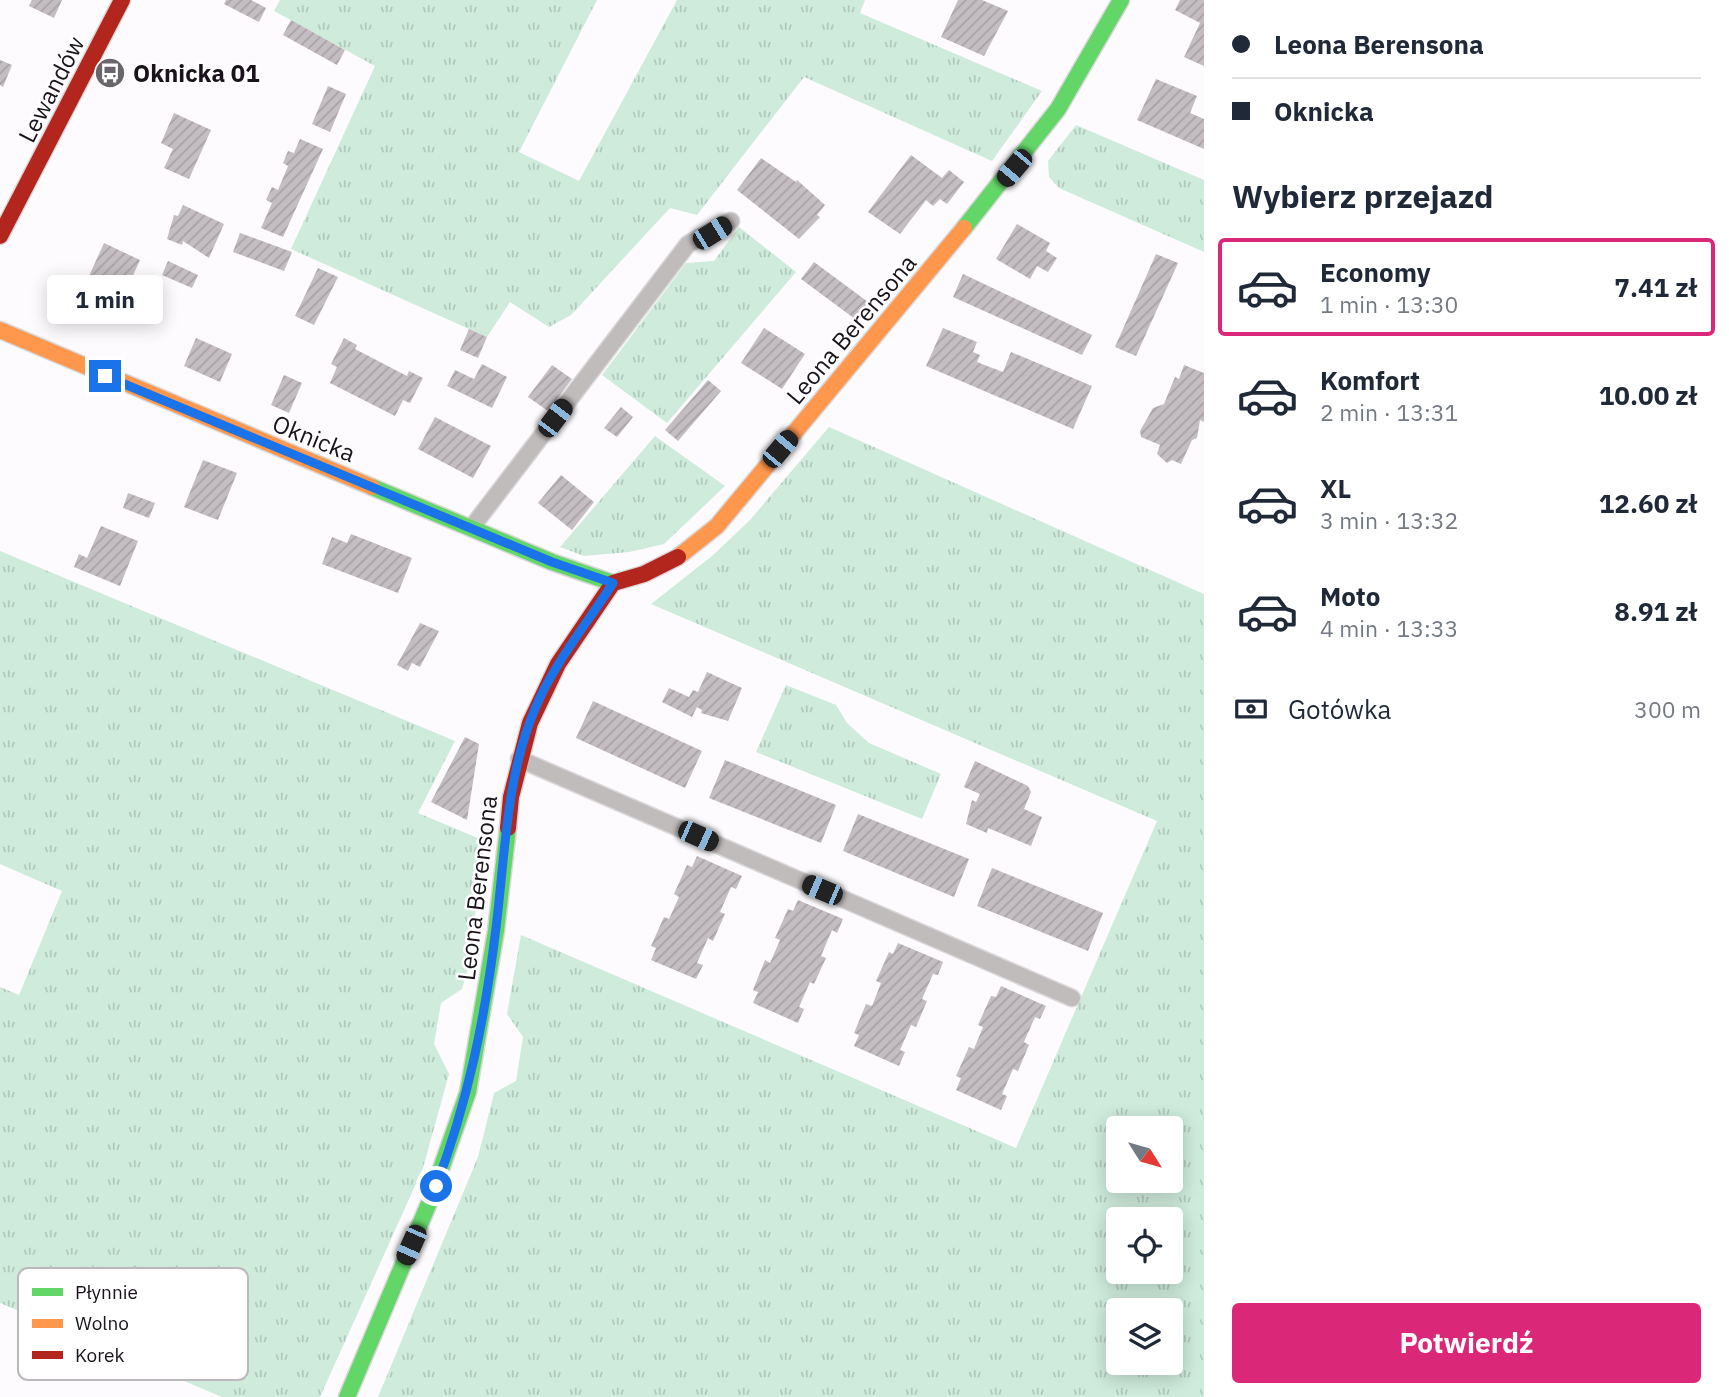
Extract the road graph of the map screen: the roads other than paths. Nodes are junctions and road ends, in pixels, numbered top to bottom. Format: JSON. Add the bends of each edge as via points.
{"nodes":[{"id":1,"x":122,"y":0,"type":"edge"},
{"id":2,"x":1121,"y":0,"type":"edge"},
{"id":3,"x":731,"y":222,"type":"dead end"},
{"id":4,"x":0,"y":236,"type":"edge"},
{"id":5,"x":0,"y":330,"type":"edge"},
{"id":6,"x":472,"y":527,"type":"junction"},
{"id":7,"x":613,"y":583,"type":"junction"},
{"id":8,"x":519,"y":759,"type":"junction"},
{"id":9,"x":1072,"y":998,"type":"dead end"},
{"id":10,"x":347,"y":1397,"type":"edge"}],
"edges":[{"from":1,"to":4,"type":"street","name":"Lewandów"},
{"from":2,"to":7,"type":"street","name":"Leona Berensona","via":[[1058,108],[1014,168],[717,526],[680,558],[642,577]]},
{"from":3,"to":6,"type":"lane","via":[[688,244]]},
{"from":5,"to":6,"type":"street","name":"Oknicka"},
{"from":6,"to":7,"type":"street","name":"Oknicka"},
{"from":7,"to":8,"type":"street","name":"Leona Berensona","via":[[545,687]]},
{"from":8,"to":9,"type":"lane"},
{"from":8,"to":10,"type":"street","name":"Leona Berensona","via":[[468,1092],[429,1203]]}]}
